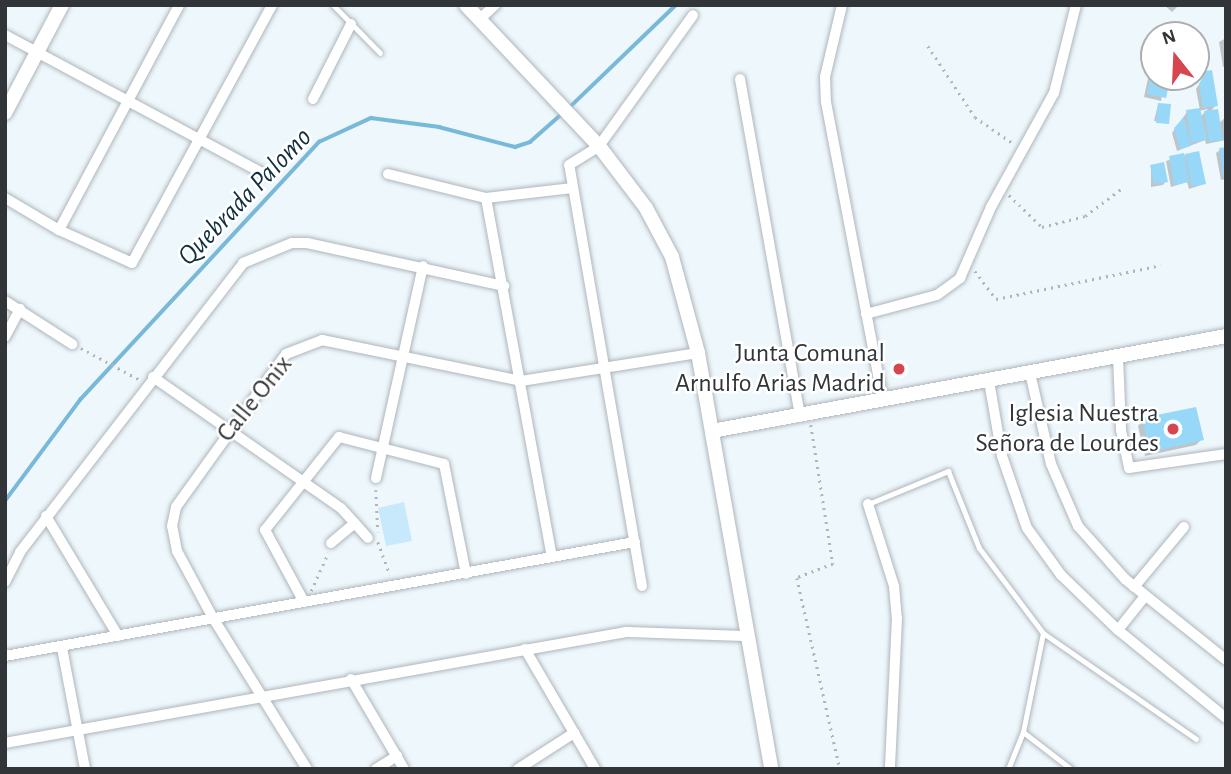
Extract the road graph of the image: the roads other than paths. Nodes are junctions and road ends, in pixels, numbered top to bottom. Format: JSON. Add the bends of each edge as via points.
{"nodes":[{"id":1,"x":62,"y":5,"type":"edge"},
{"id":2,"x":179,"y":5,"type":"edge"},
{"id":3,"x":272,"y":5,"type":"edge"},
{"id":4,"x":333,"y":5,"type":"edge"},
{"id":5,"x":467,"y":5,"type":"edge"},
{"id":6,"x":495,"y":5,"type":"edge"},
{"id":7,"x":842,"y":5,"type":"edge"},
{"id":8,"x":1076,"y":5,"type":"edge"},
{"id":9,"x":693,"y":15,"type":"dead end"},
{"id":10,"x":480,"y":19,"type":"junction"},
{"id":11,"x":351,"y":24,"type":"junction"},
{"id":12,"x":5,"y":35,"type":"edge"},
{"id":13,"x":38,"y":51,"type":"junction"},
{"id":14,"x":380,"y":53,"type":"dead end"},
{"id":15,"x":740,"y":79,"type":"dead end"},
{"id":16,"x":313,"y":99,"type":"dead end"},
{"id":17,"x":129,"y":102,"type":"junction"},
{"id":18,"x":5,"y":113,"type":"edge"},
{"id":19,"x":201,"y":140,"type":"junction"},
{"id":20,"x":599,"y":146,"type":"junction"},
{"id":21,"x":264,"y":174,"type":"dead end"},
{"id":22,"x":388,"y":174,"type":"dead end"},
{"id":23,"x":572,"y":188,"type":"junction"},
{"id":24,"x":5,"y":198,"type":"edge"},
{"id":25,"x":486,"y":198,"type":"junction"},
{"id":26,"x":59,"y":230,"type":"junction"},
{"id":27,"x":423,"y":266,"type":"junction"},
{"id":28,"x":504,"y":286,"type":"junction"},
{"id":29,"x":5,"y":301,"type":"edge"},
{"id":30,"x":20,"y":309,"type":"junction"},
{"id":31,"x":866,"y":314,"type":"junction"},
{"id":32,"x":1226,"y":336,"type":"edge"},
{"id":33,"x":5,"y":337,"type":"edge"},
{"id":34,"x":72,"y":344,"type":"road end"},
{"id":35,"x":698,"y":354,"type":"junction"},
{"id":36,"x":405,"y":355,"type":"junction"},
{"id":37,"x":1118,"y":356,"type":"junction"},
{"id":38,"x":605,"y":370,"type":"junction"},
{"id":39,"x":1030,"y":373,"type":"junction"},
{"id":40,"x":150,"y":380,"type":"junction"},
{"id":41,"x":521,"y":381,"type":"junction"},
{"id":42,"x":989,"y":381,"type":"junction"},
{"id":43,"x":883,"y":401,"type":"junction"},
{"id":44,"x":805,"y":415,"type":"junction"},
{"id":45,"x":229,"y":429,"type":"junction"},
{"id":46,"x":712,"y":431,"type":"junction"},
{"id":47,"x":383,"y":446,"type":"junction"},
{"id":48,"x":1226,"y":454,"type":"edge"},
{"id":49,"x":1209,"y":458,"type":"junction"},
{"id":50,"x":1226,"y":465,"type":"edge"},
{"id":51,"x":376,"y":478,"type":"road end"},
{"id":52,"x":302,"y":481,"type":"junction"},
{"id":53,"x":868,"y":504,"type":"joint"},
{"id":54,"x":46,"y":516,"type":"junction"},
{"id":55,"x":355,"y":523,"type":"junction"},
{"id":56,"x":1184,"y":527,"type":"dead end"},
{"id":57,"x":373,"y":537,"type":"road end"},
{"id":58,"x":635,"y":542,"type":"junction"},
{"id":59,"x":331,"y":543,"type":"road end"},
{"id":60,"x":552,"y":556,"type":"junction"},
{"id":61,"x":466,"y":573,"type":"junction"},
{"id":62,"x":5,"y":582,"type":"edge"},
{"id":63,"x":642,"y":586,"type":"dead end"},
{"id":64,"x":1134,"y":587,"type":"junction"},
{"id":65,"x":1145,"y":596,"type":"junction"},
{"id":66,"x":307,"y":602,"type":"junction"},
{"id":67,"x":213,"y":618,"type":"junction"},
{"id":68,"x":1118,"y":630,"type":"junction"},
{"id":69,"x":1043,"y":633,"type":"junction"},
{"id":70,"x":118,"y":636,"type":"junction"},
{"id":71,"x":746,"y":636,"type":"junction"},
{"id":72,"x":62,"y":648,"type":"junction"},
{"id":73,"x":524,"y":649,"type":"junction"},
{"id":74,"x":5,"y":656,"type":"edge"},
{"id":75,"x":1226,"y":660,"type":"edge"},
{"id":76,"x":351,"y":679,"type":"junction"},
{"id":77,"x":261,"y":696,"type":"junction"},
{"id":78,"x":1226,"y":718,"type":"edge"},
{"id":79,"x":78,"y":730,"type":"junction"},
{"id":80,"x":1023,"y":732,"type":"junction"},
{"id":81,"x":574,"y":733,"type":"junction"},
{"id":82,"x":1196,"y":740,"type":"dead end"},
{"id":83,"x":5,"y":743,"type":"edge"},
{"id":84,"x":397,"y":756,"type":"junction"},
{"id":85,"x":85,"y":769,"type":"edge"},
{"id":86,"x":307,"y":769,"type":"edge"},
{"id":87,"x":376,"y":769,"type":"edge"},
{"id":88,"x":404,"y":769,"type":"edge"},
{"id":89,"x":518,"y":769,"type":"edge"},
{"id":90,"x":594,"y":769,"type":"edge"},
{"id":91,"x":771,"y":769,"type":"edge"},
{"id":92,"x":890,"y":769,"type":"edge"},
{"id":93,"x":1008,"y":769,"type":"edge"},
{"id":94,"x":1071,"y":769,"type":"edge"}],
"edges":[{"from":1,"to":13,"type":"street"},
{"from":2,"to":17,"type":"street"},
{"from":3,"to":19,"type":"street"},
{"from":4,"to":11,"type":"lane"},
{"from":5,"to":10,"type":"street"},
{"from":6,"to":10,"type":"street"},
{"from":7,"to":31,"type":"street","via":[[825,90]]},
{"from":8,"to":31,"type":"street","via":[[1059,80],[1025,151],[1001,188],[969,263],[950,288],[937,295]]},
{"from":9,"to":20,"type":"street"},
{"from":10,"to":20,"type":"street"},
{"from":11,"to":14,"type":"lane"},
{"from":11,"to":16,"type":"street"},
{"from":12,"to":13,"type":"street"},
{"from":13,"to":17,"type":"street"},
{"from":13,"to":18,"type":"street"},
{"from":15,"to":44,"type":"street"},
{"from":17,"to":19,"type":"street"},
{"from":17,"to":26,"type":"street"},
{"from":19,"to":21,"type":"street"},
{"from":19,"to":26,"type":"street","via":[[132,263]]},
{"from":20,"to":23,"type":"street","via":[[569,165]]},
{"from":20,"to":35,"type":"street","via":[[664,240],[682,284]]},
{"from":22,"to":25,"type":"street"},
{"from":23,"to":25,"type":"street"},
{"from":23,"to":38,"type":"street"},
{"from":24,"to":26,"type":"street"},
{"from":25,"to":28,"type":"street"},
{"from":27,"to":28,"type":"street"},
{"from":27,"to":36,"type":"street"},
{"from":27,"to":40,"type":"street","via":[[299,242],[252,258],[238,267]]},
{"from":28,"to":41,"type":"street"},
{"from":29,"to":30,"type":"street"},
{"from":30,"to":33,"type":"street"},
{"from":30,"to":34,"type":"street"},
{"from":31,"to":43,"type":"street"},
{"from":32,"to":37,"type":"street"},
{"from":35,"to":38,"type":"street","name":"Calle Onix"},
{"from":35,"to":46,"type":"street"},
{"from":36,"to":41,"type":"street","name":"Calle Onix"},
{"from":36,"to":45,"type":"street","name":"Calle Onix","via":[[322,340],[304,344],[270,373]]},
{"from":36,"to":47,"type":"street"},
{"from":37,"to":39,"type":"street"},
{"from":37,"to":49,"type":"street","via":[[1121,430],[1129,468]]},
{"from":38,"to":41,"type":"street","name":"Calle Onix"},
{"from":38,"to":58,"type":"street"},
{"from":39,"to":42,"type":"street"},
{"from":39,"to":64,"type":"street","via":[[1042,433],[1062,494],[1084,533]]},
{"from":40,"to":45,"type":"street"},
{"from":40,"to":54,"type":"street"},
{"from":41,"to":60,"type":"street"},
{"from":42,"to":43,"type":"street"},
{"from":42,"to":68,"type":"street","via":[[1002,456],[1027,527],[1061,575]]},
{"from":43,"to":44,"type":"street"},
{"from":44,"to":46,"type":"street"},
{"from":45,"to":52,"type":"street"},
{"from":45,"to":67,"type":"street","name":"Calle Onix","via":[[176,507],[172,526],[177,551]]},
{"from":46,"to":71,"type":"street"},
{"from":47,"to":51,"type":"street"},
{"from":47,"to":52,"type":"street","via":[[335,438]]},
{"from":47,"to":61,"type":"street","via":[[444,464]]},
{"from":48,"to":49,"type":"street"},
{"from":49,"to":50,"type":"street"},
{"from":52,"to":55,"type":"street"},
{"from":52,"to":66,"type":"street","via":[[265,530]]},
{"from":53,"to":69,"type":"lane","via":[[948,471],[979,548]]},
{"from":53,"to":92,"type":"street","via":[[894,586],[897,618]]},
{"from":54,"to":62,"type":"street"},
{"from":54,"to":70,"type":"street"},
{"from":55,"to":57,"type":"street"},
{"from":55,"to":59,"type":"street"},
{"from":56,"to":64,"type":"street"},
{"from":58,"to":60,"type":"street"},
{"from":58,"to":63,"type":"street"},
{"from":60,"to":61,"type":"street"},
{"from":61,"to":66,"type":"street"},
{"from":64,"to":65,"type":"street"},
{"from":65,"to":68,"type":"street"},
{"from":65,"to":75,"type":"street"},
{"from":66,"to":67,"type":"street"},
{"from":67,"to":70,"type":"street"},
{"from":67,"to":77,"type":"street","name":"Calle Onix"},
{"from":68,"to":78,"type":"street"},
{"from":69,"to":80,"type":"lane"},
{"from":69,"to":82,"type":"lane"},
{"from":70,"to":72,"type":"street"},
{"from":71,"to":73,"type":"street","via":[[626,632]]},
{"from":71,"to":91,"type":"street"},
{"from":72,"to":74,"type":"street"},
{"from":72,"to":79,"type":"street"},
{"from":73,"to":76,"type":"street"},
{"from":73,"to":81,"type":"street"},
{"from":76,"to":77,"type":"street"},
{"from":76,"to":84,"type":"street"},
{"from":77,"to":79,"type":"street"},
{"from":77,"to":86,"type":"street","name":"Calle Onix"},
{"from":79,"to":83,"type":"street"},
{"from":79,"to":85,"type":"street"},
{"from":80,"to":93,"type":"lane"},
{"from":80,"to":94,"type":"lane"},
{"from":81,"to":89,"type":"street"},
{"from":81,"to":90,"type":"street"},
{"from":84,"to":87,"type":"street"},
{"from":84,"to":88,"type":"street"}]}
